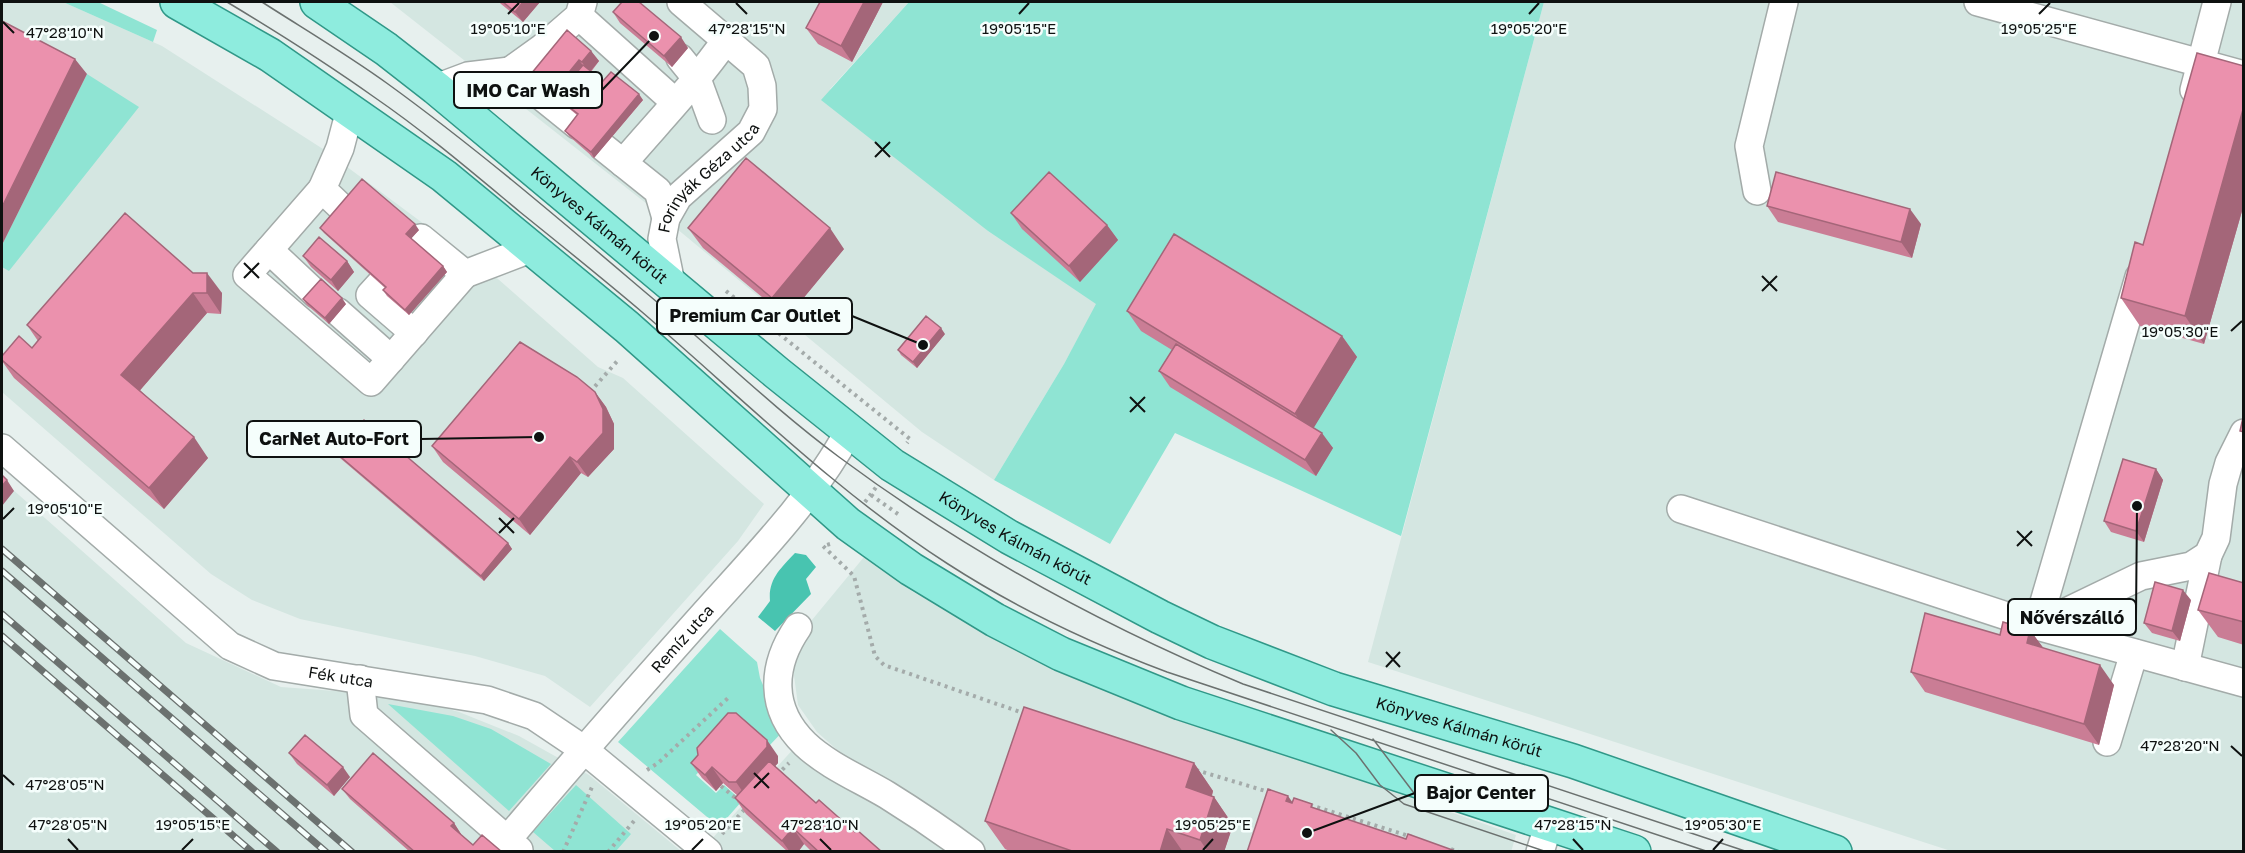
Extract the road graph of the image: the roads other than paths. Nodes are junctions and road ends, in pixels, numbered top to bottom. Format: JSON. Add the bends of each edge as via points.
{"nodes":[{"id":1,"x":177,"y":2,"type":"edge"},
{"id":2,"x":681,"y":2,"type":"edge"},
{"id":3,"x":1784,"y":2,"type":"edge"},
{"id":4,"x":1978,"y":2,"type":"edge"},
{"id":5,"x":2217,"y":2,"type":"edge"},
{"id":6,"x":334,"y":4,"type":"edge"},
{"id":7,"x":581,"y":9,"type":"edge"},
{"id":8,"x":726,"y":40,"type":"junction"},
{"id":9,"x":680,"y":58,"type":"dead end"},
{"id":10,"x":2202,"y":64,"type":"junction"},
{"id":11,"x":510,"y":71,"type":"junction"},
{"id":12,"x":2244,"y":75,"type":"edge"},
{"id":13,"x":697,"y":78,"type":"junction"},
{"id":14,"x":436,"y":88,"type":"junction"},
{"id":15,"x":675,"y":102,"type":"junction"},
{"id":16,"x":350,"y":110,"type":"junction"},
{"id":17,"x":2188,"y":110,"type":"edge"},
{"id":18,"x":712,"y":120,"type":"dead end"},
{"id":19,"x":577,"y":125,"type":"edge"},
{"id":20,"x":321,"y":189,"type":"junction"},
{"id":21,"x":1757,"y":191,"type":"dead end"},
{"id":22,"x":344,"y":210,"type":"edge"},
{"id":23,"x":666,"y":218,"type":"junction"},
{"id":24,"x":416,"y":244,"type":"edge"},
{"id":25,"x":533,"y":248,"type":"junction"},
{"id":26,"x":269,"y":250,"type":"junction"},
{"id":27,"x":2145,"y":259,"type":"edge"},
{"id":28,"x":465,"y":274,"type":"junction"},
{"id":29,"x":671,"y":283,"type":"junction"},
{"id":30,"x":380,"y":284,"type":"edge"},
{"id":31,"x":316,"y":294,"type":"edge"},
{"id":32,"x":338,"y":312,"type":"edge"},
{"id":33,"x":414,"y":333,"type":"junction"},
{"id":34,"x":391,"y":359,"type":"junction"},
{"id":35,"x":849,"y":431,"type":"junction"},
{"id":36,"x":2244,"y":433,"type":"edge"},
{"id":37,"x":2,"y":448,"type":"edge"},
{"id":38,"x":2236,"y":465,"type":"edge"},
{"id":39,"x":809,"y":491,"type":"junction"},
{"id":40,"x":1681,"y":509,"type":"dead end"},
{"id":41,"x":2208,"y":555,"type":"junction"},
{"id":42,"x":2037,"y":626,"type":"junction"},
{"id":43,"x":798,"y":627,"type":"dead end"},
{"id":44,"x":2134,"y":653,"type":"junction"},
{"id":45,"x":2185,"y":667,"type":"junction"},
{"id":46,"x":360,"y":679,"type":"junction"},
{"id":47,"x":2244,"y":683,"type":"edge"},
{"id":48,"x":2107,"y":742,"type":"dead end"},
{"id":49,"x":584,"y":748,"type":"junction"},
{"id":50,"x":1544,"y":837,"type":"edge"},
{"id":51,"x":514,"y":846,"type":"edge"},
{"id":52,"x":707,"y":851,"type":"edge"},
{"id":53,"x":971,"y":852,"type":"edge"},
{"id":54,"x":1634,"y":852,"type":"edge"},
{"id":55,"x":1835,"y":852,"type":"edge"}],
"edges":[{"from":1,"to":16,"type":"main road","via":[[270,55]]},
{"from":2,"to":8,"type":"street","name":"Forinyák Géza utca"},
{"from":3,"to":21,"type":"street","via":[[1749,146]]},
{"from":4,"to":10,"type":"street"},
{"from":5,"to":10,"type":"street"},
{"from":6,"to":14,"type":"main road","name":"Könyves Kálmán körút"},
{"from":7,"to":11,"type":"street","via":[[542,48]]},
{"from":7,"to":15,"type":"street"},
{"from":8,"to":13,"type":"street"},
{"from":8,"to":23,"type":"street","name":"Forinyák Géza utca","via":[[756,66],[763,109],[751,132],[678,197]]},
{"from":9,"to":13,"type":"street"},
{"from":10,"to":12,"type":"street"},
{"from":10,"to":17,"type":"street"},
{"from":11,"to":14,"type":"street","via":[[468,76]]},
{"from":11,"to":19,"type":"street"},
{"from":13,"to":15,"type":"street"},
{"from":13,"to":18,"type":"street"},
{"from":14,"to":29,"type":"main road","name":"Könyves Kálmán körút"},
{"from":15,"to":23,"type":"street","via":[[613,155],[658,191]]},
{"from":16,"to":20,"type":"street","via":[[340,148]]},
{"from":16,"to":25,"type":"main road","via":[[444,176]]},
{"from":20,"to":22,"type":"street"},
{"from":20,"to":26,"type":"street"},
{"from":23,"to":29,"type":"street","name":"Forinyák Géza utca","via":[[662,239]]},
{"from":24,"to":28,"type":"street","via":[[421,238]]},
{"from":25,"to":28,"type":"street"},
{"from":25,"to":39,"type":"main road"},
{"from":26,"to":31,"type":"street"},
{"from":26,"to":34,"type":"street","via":[[247,275],[371,382]]},
{"from":27,"to":42,"type":"street"},
{"from":28,"to":33,"type":"street"},
{"from":29,"to":35,"type":"main road","name":"Könyves Kálmán körút"},
{"from":30,"to":33,"type":"street","via":[[370,295]]},
{"from":32,"to":34,"type":"street"},
{"from":33,"to":34,"type":"street"},
{"from":35,"to":39,"type":"street","name":"Remíz utca"},
{"from":35,"to":55,"type":"main road","name":"Könyves Kálmán körút","via":[[901,452],[1009,537],[1212,642],[1334,689],[1573,761]]},
{"from":36,"to":38,"type":"street"},
{"from":37,"to":46,"type":"street","name":"Fék utca","via":[[230,646],[274,666]]},
{"from":38,"to":41,"type":"street","via":[[2223,484],[2216,538]]},
{"from":39,"to":49,"type":"street","name":"Remíz utca"},
{"from":39,"to":50,"type":"main road","via":[[911,569],[1061,654],[1181,703]]},
{"from":40,"to":42,"type":"street","via":[[1945,607]]},
{"from":41,"to":42,"type":"street","via":[[2191,566],[2141,576]]},
{"from":41,"to":45,"type":"street"},
{"from":42,"to":44,"type":"street"},
{"from":43,"to":53,"type":"street","via":[[781,657],[778,675],[777,693],[792,730],[806,745],[867,773]]},
{"from":44,"to":45,"type":"street"},
{"from":44,"to":48,"type":"street"},
{"from":45,"to":47,"type":"street"},
{"from":46,"to":49,"type":"street","name":"Fék utca","via":[[487,700],[534,716]]},
{"from":46,"to":51,"type":"street","via":[[364,715]]},
{"from":49,"to":51,"type":"street","name":"Remíz utca"},
{"from":49,"to":52,"type":"street","name":"Fék utca"},
{"from":50,"to":54,"type":"main road"}]}
